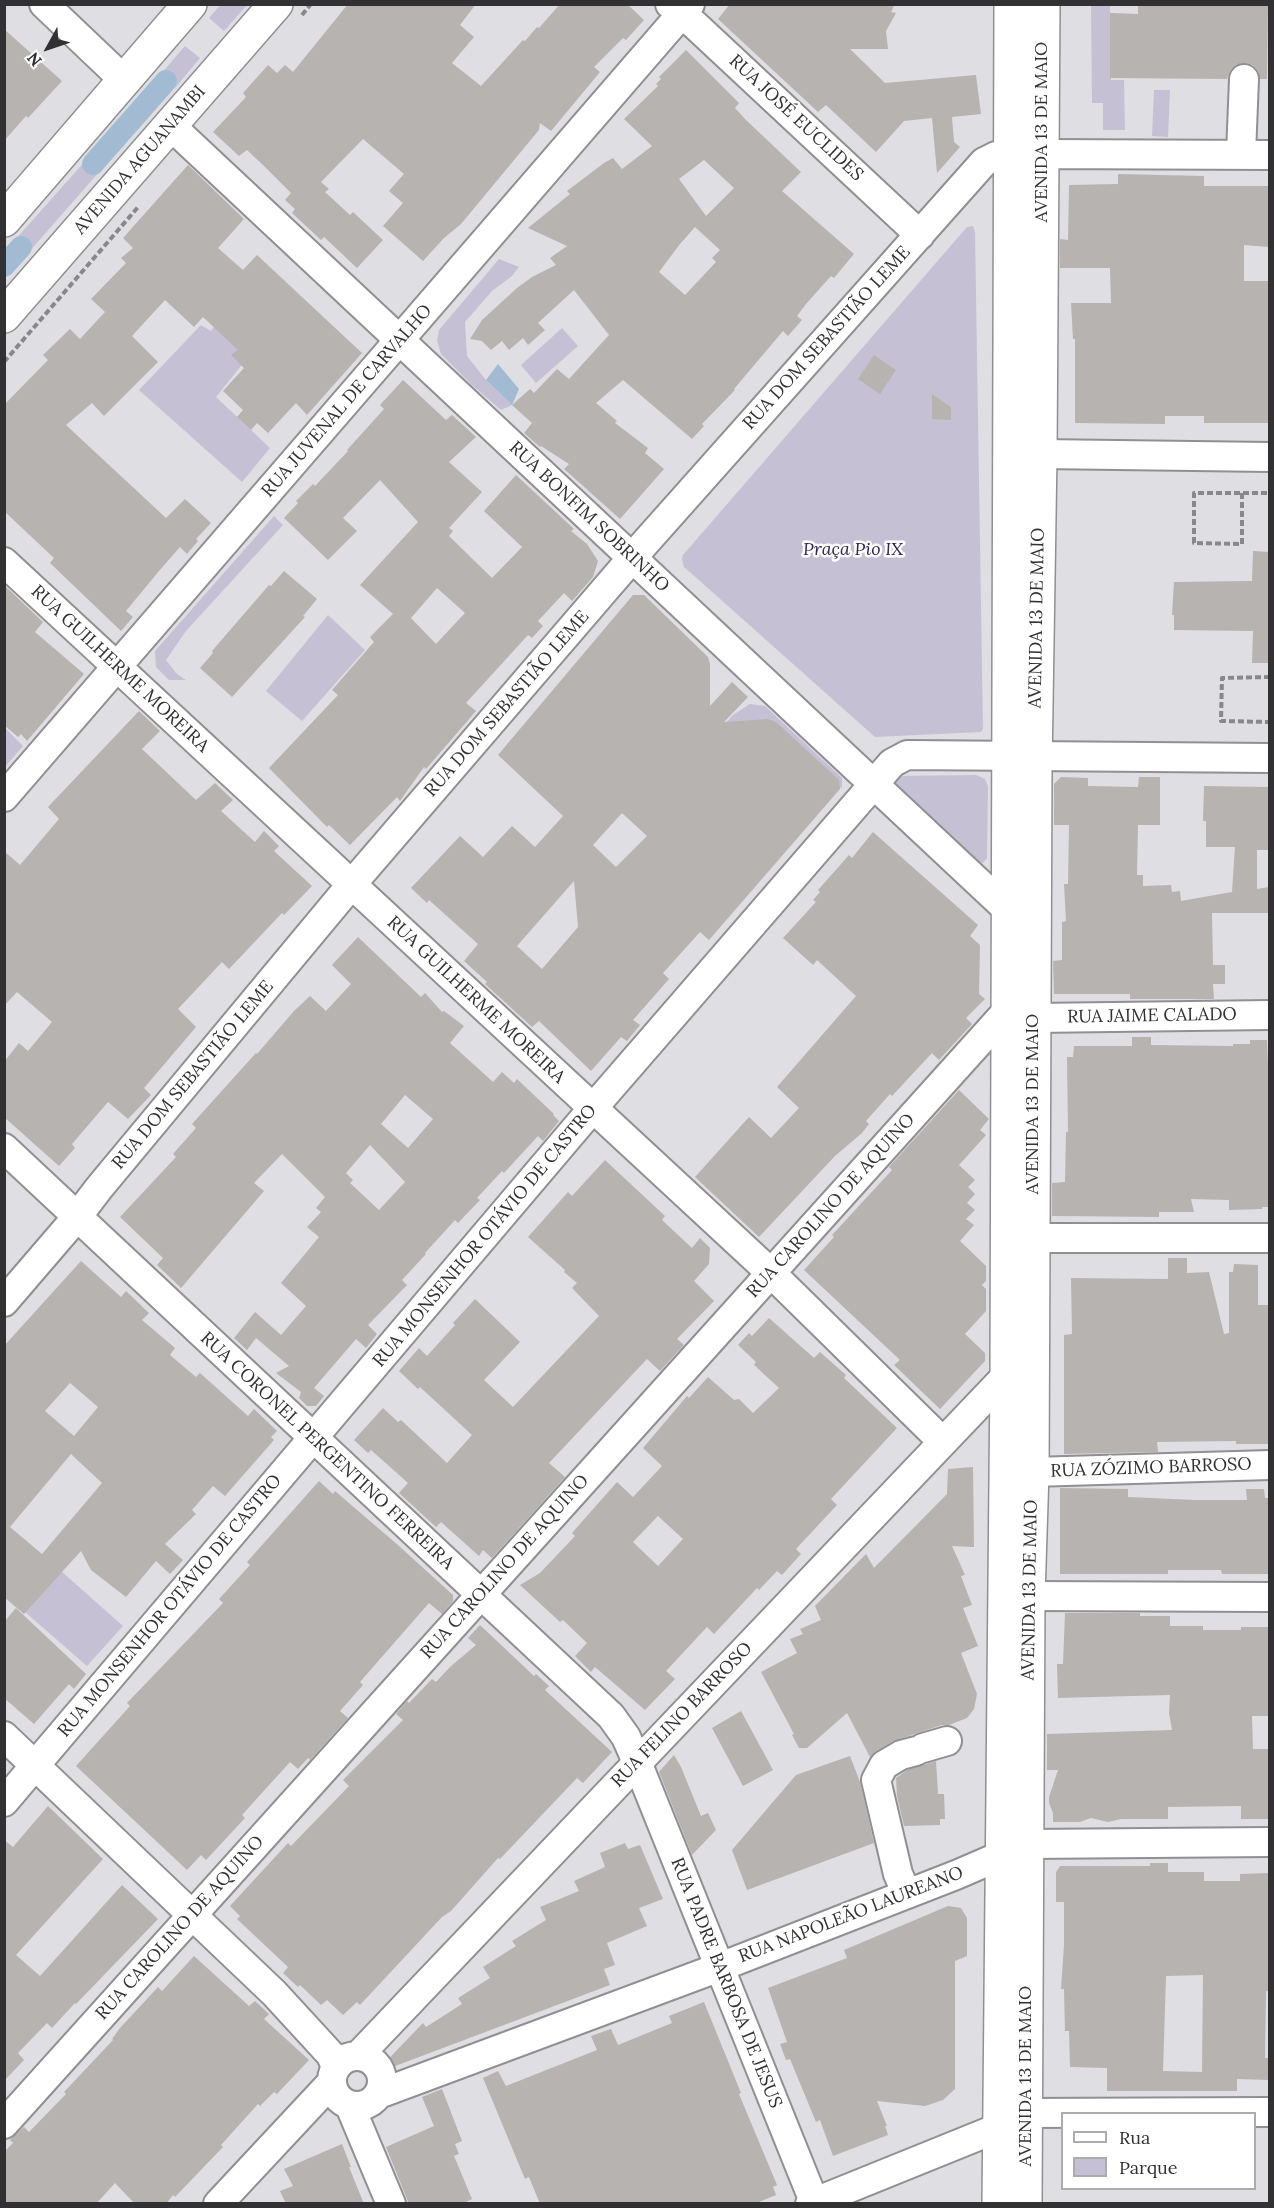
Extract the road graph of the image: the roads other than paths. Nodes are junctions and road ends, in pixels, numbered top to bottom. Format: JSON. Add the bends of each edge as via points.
{"nodes":[{"id":1,"x":44,"y":4,"type":"edge"},
{"id":2,"x":190,"y":4,"type":"edge"},
{"id":3,"x":276,"y":4,"type":"edge"},
{"id":4,"x":1011,"y":4,"type":"edge"},
{"id":5,"x":1043,"y":4,"type":"edge"},
{"id":6,"x":681,"y":8,"type":"edge"},
{"id":7,"x":1244,"y":79,"type":"dead end"},
{"id":8,"x":125,"y":81,"type":"junction"},
{"id":9,"x":171,"y":126,"type":"junction"},
{"id":10,"x":1026,"y":154,"type":"junction"},
{"id":11,"x":1241,"y":154,"type":"junction"},
{"id":12,"x":1269,"y":154,"type":"edge"},
{"id":13,"x":4,"y":220,"type":"edge"},
{"id":14,"x":920,"y":235,"type":"junction"},
{"id":15,"x":4,"y":316,"type":"edge"},
{"id":16,"x":399,"y":340,"type":"junction"},
{"id":17,"x":1040,"y":454,"type":"junction"},
{"id":18,"x":1269,"y":457,"type":"edge"},
{"id":19,"x":633,"y":558,"type":"junction"},
{"id":20,"x":4,"y":562,"type":"edge"},
{"id":21,"x":117,"y":668,"type":"junction"},
{"id":22,"x":1021,"y":756,"type":"junction"},
{"id":23,"x":1269,"y":758,"type":"edge"},
{"id":24,"x":873,"y":785,"type":"junction"},
{"id":25,"x":4,"y":797,"type":"edge"},
{"id":26,"x":351,"y":885,"type":"junction"},
{"id":27,"x":1007,"y":909,"type":"junction"},
{"id":28,"x":1021,"y":1014,"type":"junction"},
{"id":29,"x":1269,"y":1015,"type":"edge"},
{"id":30,"x":593,"y":1108,"type":"junction"},
{"id":31,"x":4,"y":1148,"type":"edge"},
{"id":32,"x":77,"y":1217,"type":"junction"},
{"id":33,"x":1032,"y":1238,"type":"junction"},
{"id":34,"x":1269,"y":1238,"type":"edge"},
{"id":35,"x":771,"y":1273,"type":"junction"},
{"id":36,"x":4,"y":1302,"type":"edge"},
{"id":37,"x":1007,"y":1375,"type":"junction"},
{"id":38,"x":313,"y":1437,"type":"junction"},
{"id":39,"x":943,"y":1442,"type":"junction"},
{"id":40,"x":1269,"y":1465,"type":"edge"},
{"id":41,"x":1032,"y":1472,"type":"junction"},
{"id":42,"x":480,"y":1594,"type":"junction"},
{"id":43,"x":1028,"y":1596,"type":"junction"},
{"id":44,"x":1269,"y":1597,"type":"edge"},
{"id":45,"x":4,"y":1736,"type":"edge"},
{"id":46,"x":929,"y":1747,"type":"dead end"},
{"id":47,"x":638,"y":1762,"type":"junction"},
{"id":48,"x":36,"y":1764,"type":"junction"},
{"id":49,"x":4,"y":1802,"type":"edge"},
{"id":50,"x":1269,"y":1842,"type":"edge"},
{"id":51,"x":1015,"y":1850,"type":"junction"},
{"id":52,"x":907,"y":1894,"type":"junction"},
{"id":53,"x":192,"y":1915,"type":"junction"},
{"id":54,"x":720,"y":1966,"type":"junction"},
{"id":55,"x":346,"y":2079,"type":"junction"},
{"id":56,"x":379,"y":2094,"type":"junction"},
{"id":57,"x":1061,"y":2118,"type":"edge"},
{"id":58,"x":1012,"y":2120,"type":"junction"},
{"id":59,"x":4,"y":2124,"type":"edge"},
{"id":60,"x":813,"y":2203,"type":"edge"},
{"id":61,"x":218,"y":2204,"type":"edge"},
{"id":62,"x":391,"y":2204,"type":"edge"},
{"id":63,"x":999,"y":2204,"type":"edge"},
{"id":64,"x":1025,"y":2204,"type":"edge"}],
"edges":[{"from":1,"to":8,"type":"street"},
{"from":2,"to":8,"type":"main road"},
{"from":3,"to":9,"type":"main road","name":"AVENIDA AGUANAMBI"},
{"from":4,"to":10,"type":"main road","name":"AVENIDA 13 DE MAIO"},
{"from":5,"to":10,"type":"main road","name":"AVENIDA 13 DE MAIO"},
{"from":6,"to":14,"type":"street","name":"RUA JOSÉ EUCLIDES"},
{"from":6,"to":16,"type":"street","name":"RUA JUVENAL DE CARVALHO"},
{"from":7,"to":11,"type":"street"},
{"from":8,"to":13,"type":"main road"},
{"from":9,"to":15,"type":"main road","name":"AVENIDA AGUANAMBI"},
{"from":9,"to":16,"type":"street","name":"RUA BONFIM SOBRINHO"},
{"from":10,"to":11,"type":"street","name":"RUA DOM SEBASTIÃO LEME"},
{"from":10,"to":14,"type":"street","name":"RUA DOM SEBASTIÃO LEME","via":[[996,156],[984,162]]},
{"from":10,"to":17,"type":"main road","name":"AVENIDA 13 DE MAIO"},
{"from":10,"to":22,"type":"main road","name":"AVENIDA 13 DE MAIO"},
{"from":11,"to":12,"type":"street","name":"RUA DOM SEBASTIÃO LEME"},
{"from":14,"to":19,"type":"street","name":"RUA DOM SEBASTIÃO LEME"},
{"from":16,"to":19,"type":"street","name":"RUA BONFIM SOBRINHO"},
{"from":16,"to":21,"type":"street","name":"RUA JUVENAL DE CARVALHO"},
{"from":17,"to":18,"type":"street"},
{"from":17,"to":22,"type":"main road","name":"AVENIDA 13 DE MAIO"},
{"from":19,"to":24,"type":"street","name":"RUA BONFIM SOBRINHO"},
{"from":19,"to":26,"type":"street","name":"RUA DOM SEBASTIÃO LEME"},
{"from":20,"to":21,"type":"street","name":"RUA GUILHERME MOREIRA"},
{"from":21,"to":25,"type":"street","name":"RUA JUVENAL DE CARVALHO"},
{"from":21,"to":26,"type":"street","name":"RUA GUILHERME MOREIRA"},
{"from":22,"to":23,"type":"street","name":"RUA MONSENHOR OTÁVIO DE CASTRO"},
{"from":22,"to":24,"type":"street","name":"RUA MONSENHOR OTÁVIO DE CASTRO","via":[[907,755],[892,763]]},
{"from":22,"to":27,"type":"main road","name":"AVENIDA 13 DE MAIO"},
{"from":22,"to":28,"type":"main road","name":"AVENIDA 13 DE MAIO"},
{"from":24,"to":27,"type":"street","name":"RUA BONFIM SOBRINHO"},
{"from":24,"to":30,"type":"street","name":"RUA MONSENHOR OTÁVIO DE CASTRO"},
{"from":26,"to":30,"type":"street","name":"RUA GUILHERME MOREIRA"},
{"from":26,"to":32,"type":"street","name":"RUA DOM SEBASTIÃO LEME"},
{"from":27,"to":28,"type":"main road","name":"AVENIDA 13 DE MAIO"},
{"from":28,"to":29,"type":"street","name":"RUA JAIME CALADO"},
{"from":28,"to":33,"type":"main road","name":"AVENIDA 13 DE MAIO"},
{"from":28,"to":35,"type":"street","name":"RUA CAROLINO DE AQUINO"},
{"from":28,"to":37,"type":"main road","name":"AVENIDA 13 DE MAIO"},
{"from":30,"to":35,"type":"street","name":"RUA GUILHERME MOREIRA"},
{"from":30,"to":38,"type":"street","name":"RUA MONSENHOR OTÁVIO DE CASTRO"},
{"from":31,"to":32,"type":"street","name":"RUA CORONEL PERGENTINO FERREIRA"},
{"from":32,"to":36,"type":"street","name":"RUA DOM SEBASTIÃO LEME"},
{"from":32,"to":38,"type":"street","name":"RUA CORONEL PERGENTINO FERREIRA"},
{"from":33,"to":34,"type":"street"},
{"from":33,"to":41,"type":"main road","name":"AVENIDA 13 DE MAIO"},
{"from":35,"to":39,"type":"street","name":"RUA GUILHERME MOREIRA"},
{"from":35,"to":42,"type":"street","name":"RUA CAROLINO DE AQUINO"},
{"from":37,"to":39,"type":"street","name":"RUA FELINO BARROSO"},
{"from":37,"to":51,"type":"main road","name":"AVENIDA 13 DE MAIO"},
{"from":38,"to":42,"type":"street","name":"RUA CORONEL PERGENTINO FERREIRA"},
{"from":38,"to":48,"type":"street","name":"RUA MONSENHOR OTÁVIO DE CASTRO"},
{"from":39,"to":47,"type":"street","name":"RUA FELINO BARROSO"},
{"from":40,"to":41,"type":"street","name":"RUA ZÓZIMO BARROSO"},
{"from":41,"to":43,"type":"main road","name":"AVENIDA 13 DE MAIO"},
{"from":42,"to":47,"type":"street","name":"RUA CORONEL PERGENTINO FERREIRA","via":[[611,1716]]},
{"from":42,"to":53,"type":"street","name":"RUA CAROLINO DE AQUINO"},
{"from":43,"to":44,"type":"street"},
{"from":43,"to":51,"type":"main road","name":"AVENIDA 13 DE MAIO"},
{"from":45,"to":48,"type":"street"},
{"from":46,"to":52,"type":"street","via":[[884,1765],[876,1780],[898,1874]]},
{"from":47,"to":54,"type":"street","name":"RUA PADRE BARBOSA DE JESUS"},
{"from":47,"to":55,"type":"street","name":"RUA FELINO BARROSO"},
{"from":48,"to":49,"type":"street","name":"RUA MONSENHOR OTÁVIO DE CASTRO"},
{"from":48,"to":53,"type":"street"},
{"from":50,"to":51,"type":"street","name":"RUA NAPOLEÃO LAUREANO"},
{"from":51,"to":52,"type":"street","name":"RUA NAPOLEÃO LAUREANO"},
{"from":51,"to":58,"type":"main road","name":"AVENIDA 13 DE MAIO"},
{"from":52,"to":54,"type":"street","name":"RUA NAPOLEÃO LAUREANO"},
{"from":53,"to":55,"type":"street","via":[[274,1993],[340,2043]]},
{"from":53,"to":59,"type":"street","name":"RUA CAROLINO DE AQUINO"},
{"from":54,"to":56,"type":"street","name":"RUA NAPOLEÃO LAUREANO"},
{"from":54,"to":60,"type":"street","name":"RUA PADRE BARBOSA DE JESUS"},
{"from":55,"to":56,"type":"street","name":"RUA NAPOLEÃO LAUREANO","via":[[363,2106]]},
{"from":55,"to":56,"type":"street","via":[[374,2062],[382,2077]]},
{"from":55,"to":61,"type":"street","name":"RUA FELINO BARROSO","via":[[294,2124]]},
{"from":55,"to":62,"type":"street"},
{"from":57,"to":58,"type":"street"},
{"from":58,"to":60,"type":"street"},
{"from":58,"to":63,"type":"main road","name":"AVENIDA 13 DE MAIO"},
{"from":58,"to":64,"type":"main road","name":"AVENIDA 13 DE MAIO"}]}
